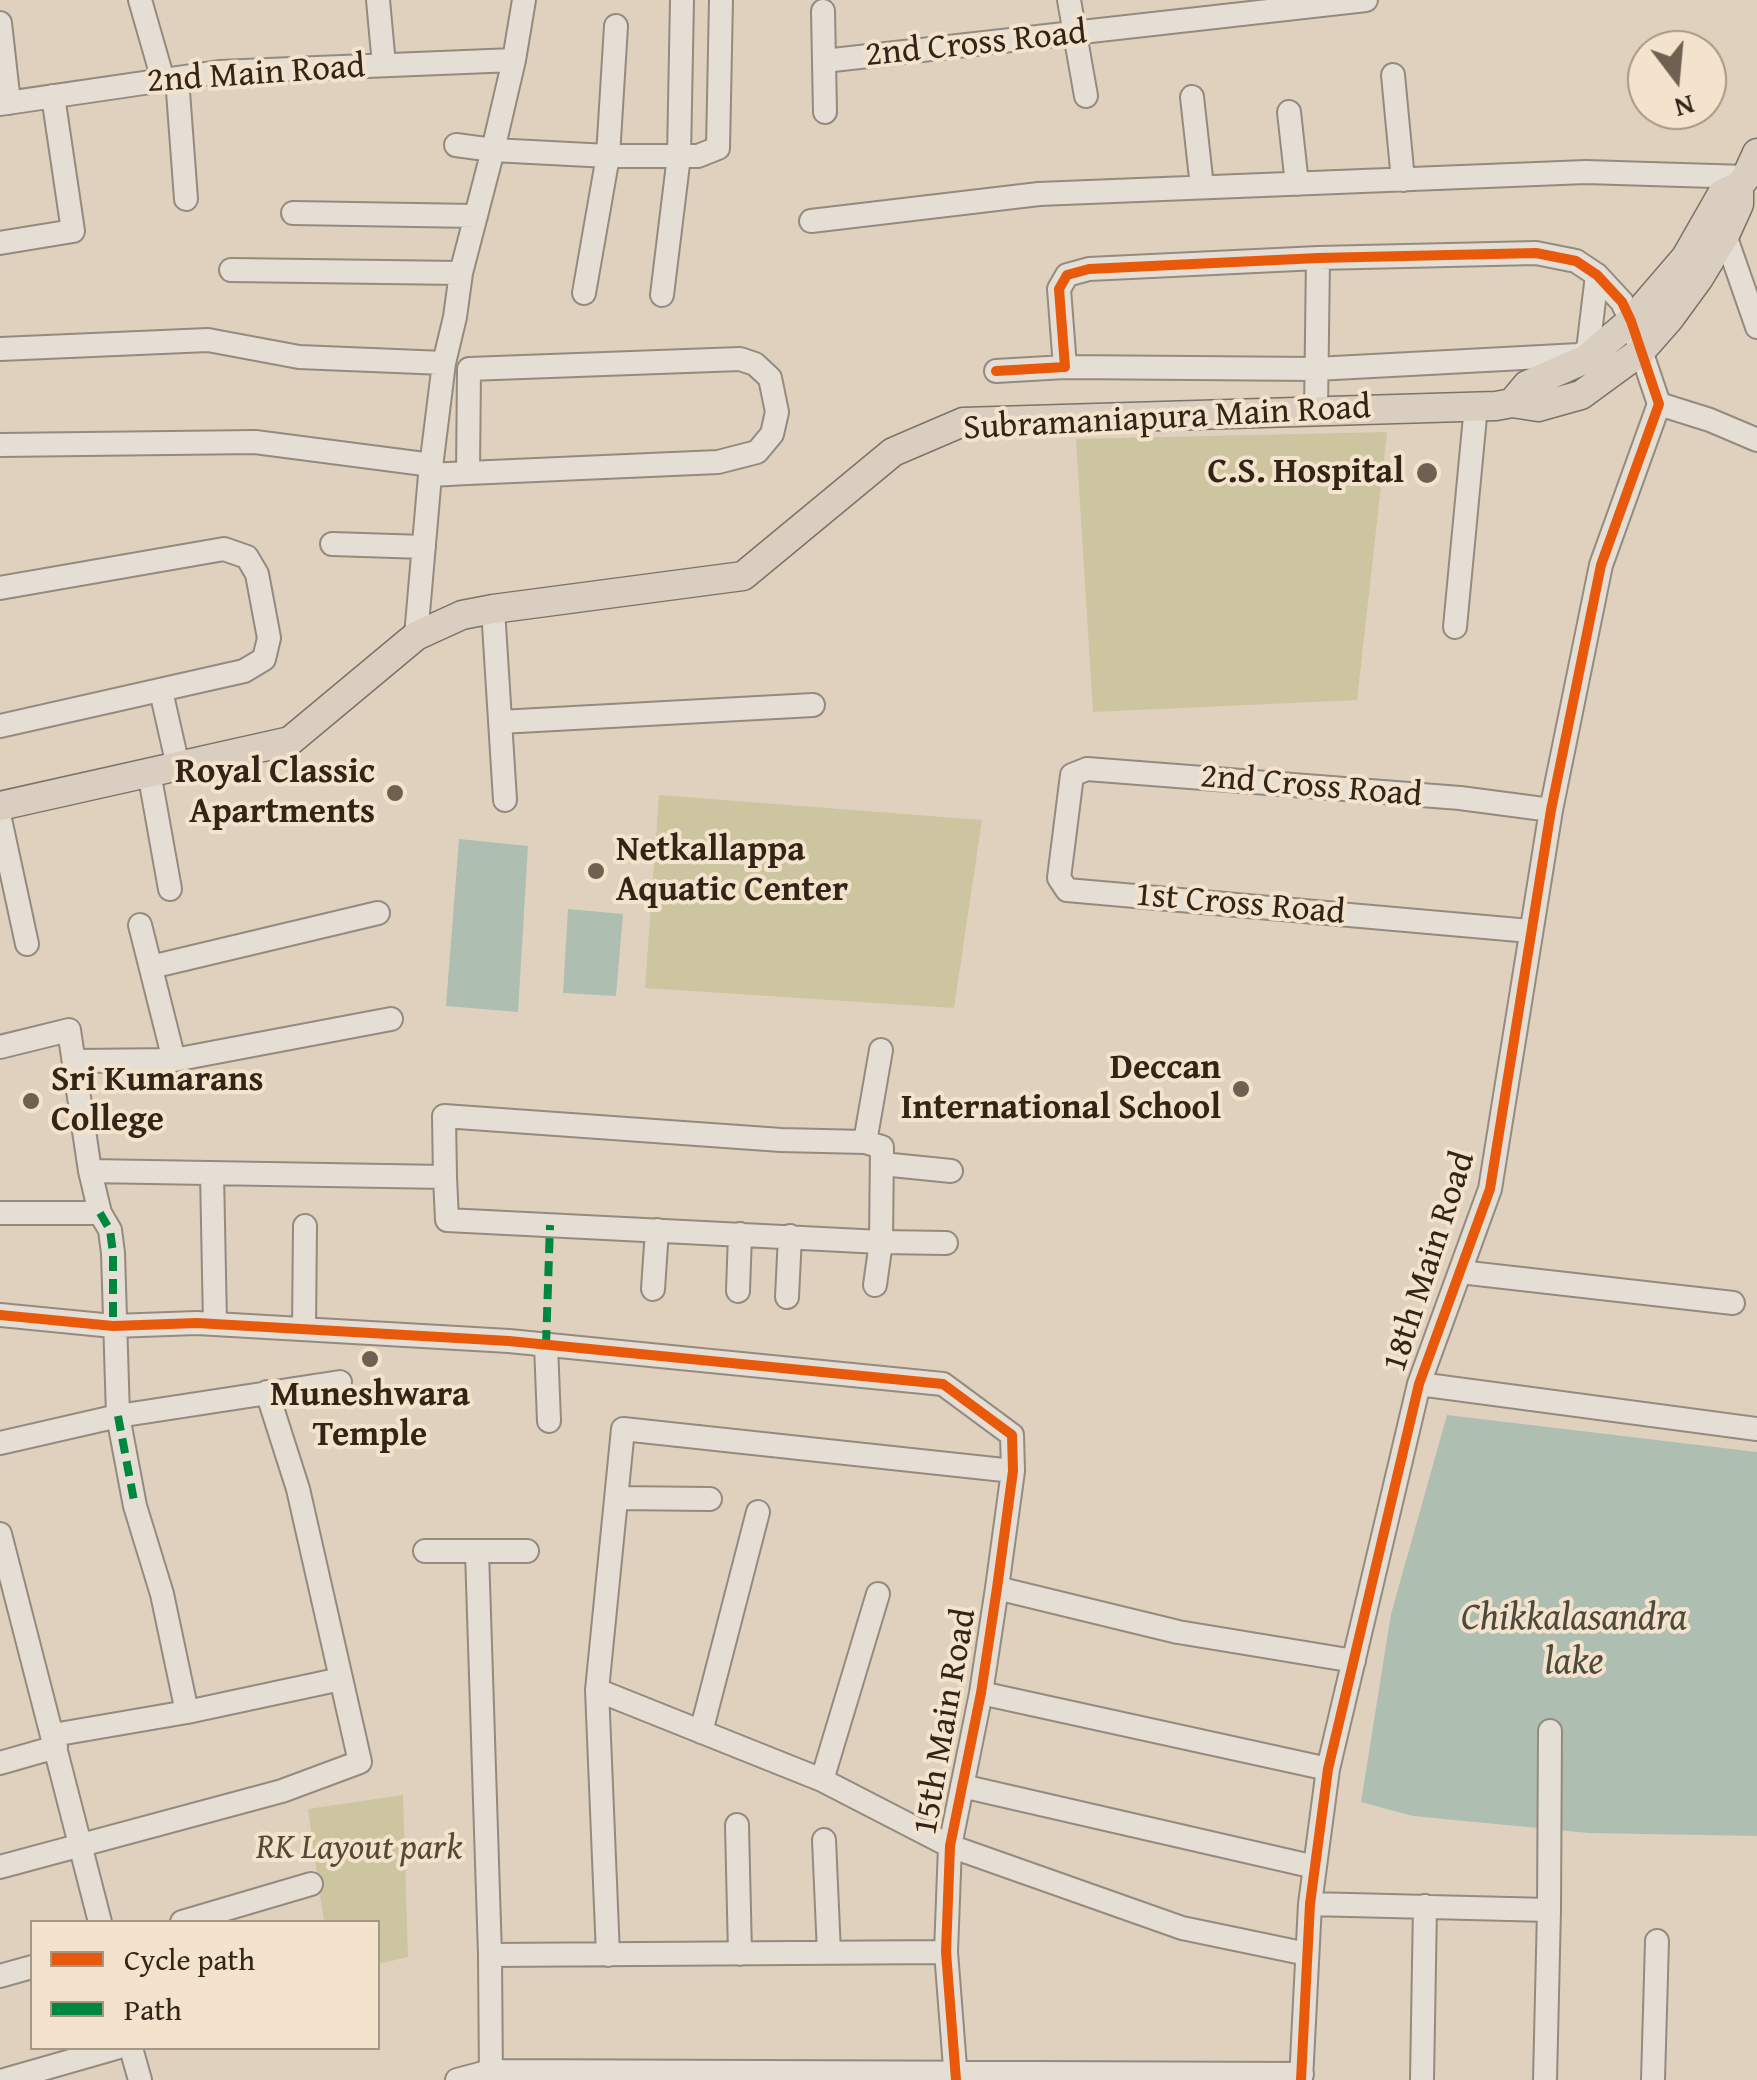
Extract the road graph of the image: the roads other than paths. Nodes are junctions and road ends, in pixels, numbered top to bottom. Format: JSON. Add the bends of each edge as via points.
{"nodes":[{"id":1,"x":140,"y":0,"type":"edge"},
{"id":2,"x":378,"y":0,"type":"edge"},
{"id":3,"x":524,"y":0,"type":"edge"},
{"id":4,"x":682,"y":0,"type":"edge"},
{"id":5,"x":720,"y":0,"type":"edge"},
{"id":6,"x":1069,"y":0,"type":"edge"},
{"id":7,"x":1366,"y":0,"type":"edge"},
{"id":8,"x":822,"y":11,"type":"dead end"},
{"id":9,"x":0,"y":23,"type":"edge"},
{"id":10,"x":616,"y":26,"type":"dead end"},
{"id":11,"x":1076,"y":34,"type":"junction"},
{"id":12,"x":514,"y":60,"type":"junction"},
{"id":13,"x":824,"y":61,"type":"junction"},
{"id":14,"x":384,"y":65,"type":"junction"},
{"id":15,"x":1393,"y":75,"type":"dead end"},
{"id":16,"x":170,"y":79,"type":"junction"},
{"id":17,"x":53,"y":96,"type":"junction"},
{"id":18,"x":1086,"y":96,"type":"dead end"},
{"id":19,"x":1192,"y":97,"type":"dead end"},
{"id":20,"x":4,"y":104,"type":"edge"},
{"id":21,"x":825,"y":112,"type":"dead end"},
{"id":22,"x":1289,"y":112,"type":"dead end"},
{"id":23,"x":456,"y":146,"type":"dead end"},
{"id":24,"x":493,"y":150,"type":"junction"},
{"id":25,"x":608,"y":156,"type":"junction"},
{"id":26,"x":679,"y":156,"type":"junction"},
{"id":27,"x":1402,"y":180,"type":"junction"},
{"id":28,"x":1296,"y":184,"type":"junction"},
{"id":29,"x":1748,"y":185,"type":"edge"},
{"id":30,"x":1202,"y":188,"type":"junction"},
{"id":31,"x":186,"y":200,"type":"dead end"},
{"id":32,"x":293,"y":214,"type":"dead end"},
{"id":33,"x":476,"y":216,"type":"junction"},
{"id":34,"x":811,"y":222,"type":"dead end"},
{"id":35,"x":1725,"y":235,"type":"junction"},
{"id":36,"x":0,"y":243,"type":"edge"},
{"id":37,"x":1318,"y":258,"type":"junction"},
{"id":38,"x":232,"y":270,"type":"dead end"},
{"id":39,"x":461,"y":273,"type":"junction"},
{"id":40,"x":1597,"y":274,"type":"junction"},
{"id":41,"x":584,"y":293,"type":"dead end"},
{"id":42,"x":662,"y":295,"type":"dead end"},
{"id":43,"x":1631,"y":321,"type":"junction"},
{"id":44,"x":1757,"y":327,"type":"edge"},
{"id":45,"x":0,"y":349,"type":"edge"},
{"id":46,"x":1640,"y":352,"type":"junction"},
{"id":47,"x":444,"y":364,"type":"junction"},
{"id":48,"x":1065,"y":367,"type":"junction"},
{"id":49,"x":1316,"y":369,"type":"junction"},
{"id":50,"x":996,"y":371,"type":"dead end"},
{"id":51,"x":1512,"y":402,"type":"junction"},
{"id":52,"x":1659,"y":404,"type":"junction"},
{"id":53,"x":1476,"y":406,"type":"junction"},
{"id":54,"x":1316,"y":411,"type":"junction"},
{"id":55,"x":1757,"y":440,"type":"edge"},
{"id":56,"x":0,"y":445,"type":"edge"},
{"id":57,"x":431,"y":470,"type":"junction"},
{"id":58,"x":468,"y":474,"type":"junction"},
{"id":59,"x":332,"y":544,"type":"dead end"},
{"id":60,"x":424,"y":547,"type":"junction"},
{"id":61,"x":0,"y":588,"type":"edge"},
{"id":62,"x":494,"y":608,"type":"junction"},
{"id":63,"x":1455,"y":627,"type":"dead end"},
{"id":64,"x":416,"y":636,"type":"junction"},
{"id":65,"x":161,"y":691,"type":"junction"},
{"id":66,"x":813,"y":705,"type":"dead end"},
{"id":67,"x":500,"y":722,"type":"junction"},
{"id":68,"x":0,"y":726,"type":"edge"},
{"id":69,"x":178,"y":766,"type":"junction"},
{"id":70,"x":150,"y":772,"type":"junction"},
{"id":71,"x":1072,"y":775,"type":"joint"},
{"id":72,"x":505,"y":800,"type":"dead end"},
{"id":73,"x":0,"y":806,"type":"edge"},
{"id":74,"x":1552,"y":810,"type":"junction"},
{"id":75,"x":0,"y":819,"type":"edge"},
{"id":76,"x":170,"y":889,"type":"dead end"},
{"id":77,"x":378,"y":912,"type":"dead end"},
{"id":78,"x":140,"y":924,"type":"dead end"},
{"id":79,"x":1530,"y":930,"type":"junction"},
{"id":80,"x":27,"y":944,"type":"dead end"},
{"id":81,"x":151,"y":968,"type":"junction"},
{"id":82,"x":391,"y":1020,"type":"dead end"},
{"id":83,"x":0,"y":1047,"type":"edge"},
{"id":84,"x":880,"y":1050,"type":"dead end"},
{"id":85,"x":174,"y":1060,"type":"junction"},
{"id":86,"x":74,"y":1061,"type":"junction"},
{"id":87,"x":865,"y":1142,"type":"junction"},
{"id":88,"x":882,"y":1164,"type":"junction"},
{"id":89,"x":951,"y":1170,"type":"dead end"},
{"id":90,"x":90,"y":1171,"type":"junction"},
{"id":91,"x":212,"y":1173,"type":"junction"},
{"id":92,"x":445,"y":1177,"type":"junction"},
{"id":93,"x":100,"y":1213,"type":"junction"},
{"id":94,"x":0,"y":1214,"type":"edge"},
{"id":95,"x":305,"y":1226,"type":"dead end"},
{"id":96,"x":657,"y":1230,"type":"junction"},
{"id":97,"x":740,"y":1234,"type":"junction"},
{"id":98,"x":790,"y":1236,"type":"junction"},
{"id":99,"x":881,"y":1242,"type":"junction"},
{"id":100,"x":946,"y":1243,"type":"dead end"},
{"id":101,"x":1460,"y":1272,"type":"junction"},
{"id":102,"x":875,"y":1285,"type":"dead end"},
{"id":103,"x":653,"y":1289,"type":"dead end"},
{"id":104,"x":738,"y":1291,"type":"dead end"},
{"id":105,"x":787,"y":1298,"type":"dead end"},
{"id":106,"x":1733,"y":1303,"type":"dead end"},
{"id":107,"x":0,"y":1315,"type":"edge"},
{"id":108,"x":215,"y":1324,"type":"junction"},
{"id":109,"x":113,"y":1326,"type":"junction"},
{"id":110,"x":304,"y":1329,"type":"junction"},
{"id":111,"x":546,"y":1345,"type":"junction"},
{"id":112,"x":340,"y":1382,"type":"dead end"},
{"id":113,"x":1419,"y":1384,"type":"junction"},
{"id":114,"x":268,"y":1392,"type":"junction"},
{"id":115,"x":118,"y":1416,"type":"junction"},
{"id":116,"x":549,"y":1421,"type":"dead end"},
{"id":117,"x":1757,"y":1429,"type":"edge"},
{"id":118,"x":0,"y":1442,"type":"edge"},
{"id":119,"x":1013,"y":1470,"type":"junction"},
{"id":120,"x":617,"y":1498,"type":"junction"},
{"id":121,"x":710,"y":1499,"type":"dead end"},
{"id":122,"x":758,"y":1512,"type":"dead end"},
{"id":123,"x":0,"y":1534,"type":"edge"},
{"id":124,"x":426,"y":1551,"type":"dead end"},
{"id":125,"x":526,"y":1551,"type":"dead end"},
{"id":126,"x":477,"y":1552,"type":"junction"},
{"id":127,"x":4,"y":1566,"type":"edge"},
{"id":128,"x":998,"y":1588,"type":"junction"},
{"id":129,"x":878,"y":1594,"type":"dead end"},
{"id":130,"x":1354,"y":1661,"type":"junction"},
{"id":131,"x":341,"y":1680,"type":"junction"},
{"id":132,"x":597,"y":1690,"type":"junction"},
{"id":133,"x":981,"y":1693,"type":"junction"},
{"id":134,"x":187,"y":1712,"type":"junction"},
{"id":135,"x":1550,"y":1731,"type":"dead end"},
{"id":136,"x":701,"y":1732,"type":"junction"},
{"id":137,"x":54,"y":1741,"type":"junction"},
{"id":138,"x":0,"y":1764,"type":"edge"},
{"id":139,"x":1328,"y":1769,"type":"junction"},
{"id":140,"x":822,"y":1780,"type":"junction"},
{"id":141,"x":962,"y":1786,"type":"junction"},
{"id":142,"x":737,"y":1826,"type":"dead end"},
{"id":143,"x":824,"y":1840,"type":"dead end"},
{"id":144,"x":81,"y":1845,"type":"junction"},
{"id":145,"x":950,"y":1846,"type":"junction"},
{"id":146,"x":1315,"y":1866,"type":"junction"},
{"id":147,"x":0,"y":1867,"type":"edge"},
{"id":148,"x":311,"y":1884,"type":"dead end"},
{"id":149,"x":1310,"y":1904,"type":"junction"},
{"id":150,"x":1425,"y":1906,"type":"junction"},
{"id":151,"x":1549,"y":1910,"type":"junction"},
{"id":152,"x":100,"y":1920,"type":"edge"},
{"id":153,"x":189,"y":1920,"type":"edge"},
{"id":154,"x":1657,"y":1941,"type":"dead end"},
{"id":155,"x":946,"y":1952,"type":"junction"},
{"id":156,"x":829,"y":1953,"type":"junction"},
{"id":157,"x":740,"y":1954,"type":"junction"},
{"id":158,"x":1307,"y":1954,"type":"junction"},
{"id":159,"x":608,"y":1955,"type":"junction"},
{"id":160,"x":490,"y":1956,"type":"junction"},
{"id":161,"x":30,"y":1968,"type":"edge"},
{"id":162,"x":0,"y":1976,"type":"edge"},
{"id":163,"x":109,"y":2050,"type":"edge"},
{"id":164,"x":132,"y":2050,"type":"edge"},
{"id":165,"x":491,"y":2075,"type":"edge"},
{"id":166,"x":956,"y":2076,"type":"edge"},
{"id":167,"x":1301,"y":2077,"type":"edge"},
{"id":168,"x":4,"y":2080,"type":"edge"},
{"id":169,"x":140,"y":2080,"type":"edge"},
{"id":170,"x":457,"y":2080,"type":"edge"},
{"id":171,"x":1422,"y":2080,"type":"edge"},
{"id":172,"x":1545,"y":2080,"type":"edge"},
{"id":173,"x":1652,"y":2080,"type":"edge"}],
"edges":[{"from":1,"to":16,"type":"street"},
{"from":2,"to":14,"type":"street"},
{"from":3,"to":12,"type":"street"},
{"from":4,"to":26,"type":"street"},
{"from":5,"to":26,"type":"street","via":[[718,148]]},
{"from":6,"to":11,"type":"street"},
{"from":7,"to":11,"type":"street","name":"2nd Cross Road"},
{"from":8,"to":13,"type":"street"},
{"from":9,"to":20,"type":"street"},
{"from":10,"to":25,"type":"street"},
{"from":11,"to":13,"type":"street","name":"2nd Cross Road"},
{"from":11,"to":18,"type":"street"},
{"from":12,"to":14,"type":"street","name":"2nd Main Road"},
{"from":12,"to":24,"type":"street"},
{"from":13,"to":21,"type":"street"},
{"from":14,"to":16,"type":"street","name":"2nd Main Road"},
{"from":15,"to":27,"type":"street"},
{"from":16,"to":17,"type":"street","name":"2nd Main Road"},
{"from":16,"to":31,"type":"street"},
{"from":17,"to":20,"type":"street","name":"2nd Main Road"},
{"from":17,"to":36,"type":"street","via":[[73,231]]},
{"from":19,"to":30,"type":"street"},
{"from":22,"to":28,"type":"street"},
{"from":23,"to":24,"type":"street"},
{"from":24,"to":25,"type":"street"},
{"from":24,"to":33,"type":"street"},
{"from":25,"to":26,"type":"street"},
{"from":25,"to":41,"type":"street"},
{"from":26,"to":42,"type":"street"},
{"from":27,"to":28,"type":"street"},
{"from":27,"to":29,"type":"street","via":[[1586,172]]},
{"from":28,"to":30,"type":"street"},
{"from":29,"to":35,"type":"main road","name":"Subramaniapura Main Road"},
{"from":29,"to":43,"type":"main road","via":[[1722,194],[1686,257]]},
{"from":30,"to":34,"type":"street","via":[[1039,194]]},
{"from":32,"to":33,"type":"street"},
{"from":33,"to":39,"type":"street"},
{"from":35,"to":44,"type":"street"},
{"from":35,"to":46,"type":"main road","name":"Subramaniapura Main Road","via":[[1700,278]]},
{"from":37,"to":40,"type":"street","via":[[1536,253],[1576,261]]},
{"from":37,"to":48,"type":"street","via":[[1089,268],[1067,275],[1059,290]]},
{"from":37,"to":49,"type":"street"},
{"from":38,"to":39,"type":"street"},
{"from":39,"to":47,"type":"street"},
{"from":40,"to":43,"type":"street"},
{"from":40,"to":49,"type":"street","via":[[1588,350],[1579,355]]},
{"from":43,"to":46,"type":"street"},
{"from":43,"to":51,"type":"main road","via":[[1586,359],[1527,384]]},
{"from":45,"to":47,"type":"street","via":[[208,340],[299,357]]},
{"from":46,"to":51,"type":"main road","name":"Subramaniapura Main Road","via":[[1581,395],[1538,407]]},
{"from":46,"to":52,"type":"street"},
{"from":47,"to":57,"type":"street"},
{"from":48,"to":49,"type":"street"},
{"from":48,"to":50,"type":"street"},
{"from":49,"to":54,"type":"street"},
{"from":51,"to":53,"type":"main road","name":"Subramaniapura Main Road"},
{"from":52,"to":55,"type":"street"},
{"from":52,"to":74,"type":"street","name":"18th Main Road","via":[[1601,566]]},
{"from":53,"to":54,"type":"main road","name":"Subramaniapura Main Road"},
{"from":53,"to":63,"type":"street"},
{"from":54,"to":62,"type":"main road","name":"Subramaniapura Main Road","via":[[963,422],[893,452],[743,576]]},
{"from":56,"to":57,"type":"street","via":[[255,442]]},
{"from":57,"to":58,"type":"street"},
{"from":57,"to":60,"type":"street"},
{"from":58,"to":58,"type":"street","via":[[469,369],[740,359],[770,378],[776,412],[772,434],[757,452],[718,462]]},
{"from":59,"to":60,"type":"street"},
{"from":60,"to":64,"type":"street"},
{"from":61,"to":65,"type":"street","via":[[224,549],[247,557],[257,574],[269,638],[264,660]]},
{"from":62,"to":64,"type":"main road","name":"Subramaniapura Main Road"},
{"from":62,"to":67,"type":"street"},
{"from":64,"to":69,"type":"main road","name":"Subramaniapura Main Road","via":[[290,741]]},
{"from":65,"to":68,"type":"street"},
{"from":65,"to":69,"type":"street"},
{"from":66,"to":67,"type":"street"},
{"from":67,"to":72,"type":"street"},
{"from":69,"to":70,"type":"main road","name":"Subramaniapura Main Road"},
{"from":70,"to":73,"type":"main road","name":"Subramaniapura Main Road"},
{"from":70,"to":76,"type":"street"},
{"from":71,"to":74,"type":"street","name":"2nd Cross Road","via":[[1086,768]]},
{"from":71,"to":79,"type":"street","name":"1st Cross Road","via":[[1059,878],[1067,890]]},
{"from":74,"to":79,"type":"street","name":"18th Main Road"},
{"from":75,"to":80,"type":"street"},
{"from":77,"to":81,"type":"street"},
{"from":78,"to":81,"type":"street"},
{"from":79,"to":101,"type":"street","name":"18th Main Road","via":[[1490,1189]]},
{"from":81,"to":85,"type":"street"},
{"from":82,"to":85,"type":"street"},
{"from":83,"to":86,"type":"street","via":[[69,1030]]},
{"from":84,"to":87,"type":"street"},
{"from":85,"to":86,"type":"street"},
{"from":86,"to":90,"type":"street"},
{"from":87,"to":88,"type":"street","via":[[882,1147]]},
{"from":87,"to":92,"type":"street","via":[[444,1116]]},
{"from":88,"to":89,"type":"street"},
{"from":88,"to":99,"type":"street"},
{"from":90,"to":91,"type":"street"},
{"from":90,"to":93,"type":"street"},
{"from":91,"to":92,"type":"street"},
{"from":91,"to":108,"type":"street"},
{"from":92,"to":96,"type":"street","via":[[447,1220]]},
{"from":93,"to":94,"type":"street"},
{"from":93,"to":109,"type":"street","via":[[113,1253]]},
{"from":95,"to":110,"type":"street"},
{"from":96,"to":97,"type":"street"},
{"from":96,"to":103,"type":"street"},
{"from":97,"to":98,"type":"street"},
{"from":97,"to":104,"type":"street"},
{"from":98,"to":99,"type":"street"},
{"from":98,"to":105,"type":"street"},
{"from":99,"to":100,"type":"street"},
{"from":99,"to":102,"type":"street"},
{"from":101,"to":106,"type":"street"},
{"from":101,"to":113,"type":"street","name":"18th Main Road"},
{"from":107,"to":109,"type":"street"},
{"from":108,"to":109,"type":"street"},
{"from":108,"to":110,"type":"street"},
{"from":109,"to":115,"type":"street"},
{"from":110,"to":111,"type":"street"},
{"from":111,"to":116,"type":"street"},
{"from":111,"to":119,"type":"street","name":"15th Main Road","via":[[944,1384],[1012,1435]]},
{"from":112,"to":114,"type":"street"},
{"from":113,"to":117,"type":"street"},
{"from":113,"to":130,"type":"street","name":"18th Main Road"},
{"from":114,"to":115,"type":"street"},
{"from":114,"to":131,"type":"street","via":[[298,1489]]},
{"from":115,"to":118,"type":"street"},
{"from":115,"to":134,"type":"street"},
{"from":119,"to":120,"type":"street","via":[[623,1430]]},
{"from":119,"to":128,"type":"street","name":"15th Main Road"},
{"from":120,"to":121,"type":"street"},
{"from":120,"to":132,"type":"street"},
{"from":122,"to":136,"type":"street"},
{"from":123,"to":127,"type":"street"},
{"from":124,"to":126,"type":"street"},
{"from":125,"to":126,"type":"street"},
{"from":126,"to":160,"type":"street"},
{"from":127,"to":137,"type":"street"},
{"from":128,"to":130,"type":"street","via":[[1178,1632]]},
{"from":128,"to":133,"type":"street","name":"15th Main Road"},
{"from":129,"to":140,"type":"street"},
{"from":130,"to":139,"type":"street","name":"18th Main Road"},
{"from":131,"to":134,"type":"street"},
{"from":131,"to":144,"type":"street","via":[[360,1762],[282,1791]]},
{"from":132,"to":136,"type":"street"},
{"from":132,"to":159,"type":"street"},
{"from":133,"to":139,"type":"street"},
{"from":133,"to":141,"type":"street","name":"15th Main Road"},
{"from":134,"to":137,"type":"street"},
{"from":135,"to":151,"type":"street"},
{"from":136,"to":140,"type":"street"},
{"from":137,"to":138,"type":"street"},
{"from":137,"to":144,"type":"street"},
{"from":139,"to":146,"type":"street","name":"18th Main Road"},
{"from":140,"to":145,"type":"street"},
{"from":141,"to":145,"type":"street","name":"15th Main Road"},
{"from":141,"to":146,"type":"street"},
{"from":142,"to":157,"type":"street"},
{"from":143,"to":156,"type":"street"},
{"from":144,"to":147,"type":"street"},
{"from":144,"to":152,"type":"street"},
{"from":145,"to":155,"type":"street","name":"15th Main Road"},
{"from":145,"to":158,"type":"street","via":[[1182,1928]]},
{"from":146,"to":149,"type":"street","name":"18th Main Road"},
{"from":148,"to":153,"type":"street"},
{"from":149,"to":150,"type":"street"},
{"from":149,"to":158,"type":"street","name":"18th Main Road"},
{"from":150,"to":151,"type":"street"},
{"from":150,"to":171,"type":"street"},
{"from":151,"to":172,"type":"street"},
{"from":154,"to":173,"type":"street"},
{"from":155,"to":156,"type":"street"},
{"from":155,"to":166,"type":"street","name":"15th Main Road"},
{"from":156,"to":157,"type":"street"},
{"from":157,"to":159,"type":"street"},
{"from":158,"to":167,"type":"street","name":"18th Main Road"},
{"from":159,"to":160,"type":"street"},
{"from":160,"to":165,"type":"street"},
{"from":161,"to":162,"type":"street"},
{"from":163,"to":168,"type":"street"},
{"from":164,"to":169,"type":"street"},
{"from":165,"to":166,"type":"street"},
{"from":165,"to":170,"type":"street"},
{"from":166,"to":167,"type":"street"}]}
